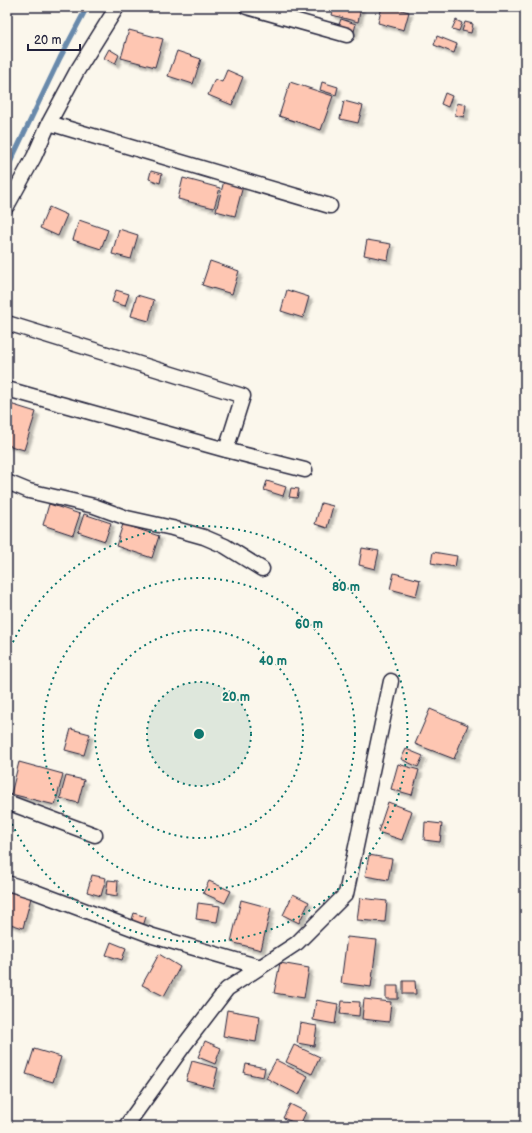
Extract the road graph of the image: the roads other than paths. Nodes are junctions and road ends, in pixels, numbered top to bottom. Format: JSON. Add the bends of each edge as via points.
{"nodes":[{"id":1,"x":117,"y":7,"type":"edge"},
{"id":2,"x":247,"y":7,"type":"edge"},
{"id":3,"x":347,"y":35,"type":"dead end"},
{"id":4,"x":49,"y":123,"type":"junction"},
{"id":5,"x":8,"y":203,"type":"edge"},
{"id":6,"x":330,"y":206,"type":"dead end"},
{"id":7,"x":7,"y":323,"type":"edge"},
{"id":8,"x":7,"y":389,"type":"edge"},
{"id":9,"x":226,"y":450,"type":"junction"},
{"id":10,"x":305,"y":470,"type":"dead end"},
{"id":11,"x":7,"y":482,"type":"edge"},
{"id":12,"x":262,"y":569,"type":"dead end"},
{"id":13,"x":391,"y":681,"type":"dead end"},
{"id":14,"x":7,"y":802,"type":"edge"},
{"id":15,"x":95,"y":835,"type":"dead end"},
{"id":16,"x":7,"y":883,"type":"edge"},
{"id":17,"x":260,"y":967,"type":"junction"},
{"id":18,"x":126,"y":1126,"type":"edge"}],
"edges":[{"from":1,"to":4,"type":"street","via":[[76,71]]},
{"from":2,"to":3,"type":"street"},
{"from":4,"to":5,"type":"street","via":[[34,157]]},
{"from":4,"to":6,"type":"street"},
{"from":7,"to":9,"type":"street","via":[[243,396]]},
{"from":8,"to":9,"type":"street"},
{"from":9,"to":10,"type":"street"},
{"from":11,"to":12,"type":"street","via":[[29,491],[94,506],[127,518],[204,537],[225,546]]},
{"from":13,"to":17,"type":"street","via":[[346,894],[297,943]]},
{"from":14,"to":15,"type":"street"},
{"from":16,"to":17,"type":"street","via":[[153,936]]},
{"from":17,"to":18,"type":"street","via":[[228,989]]}]}
